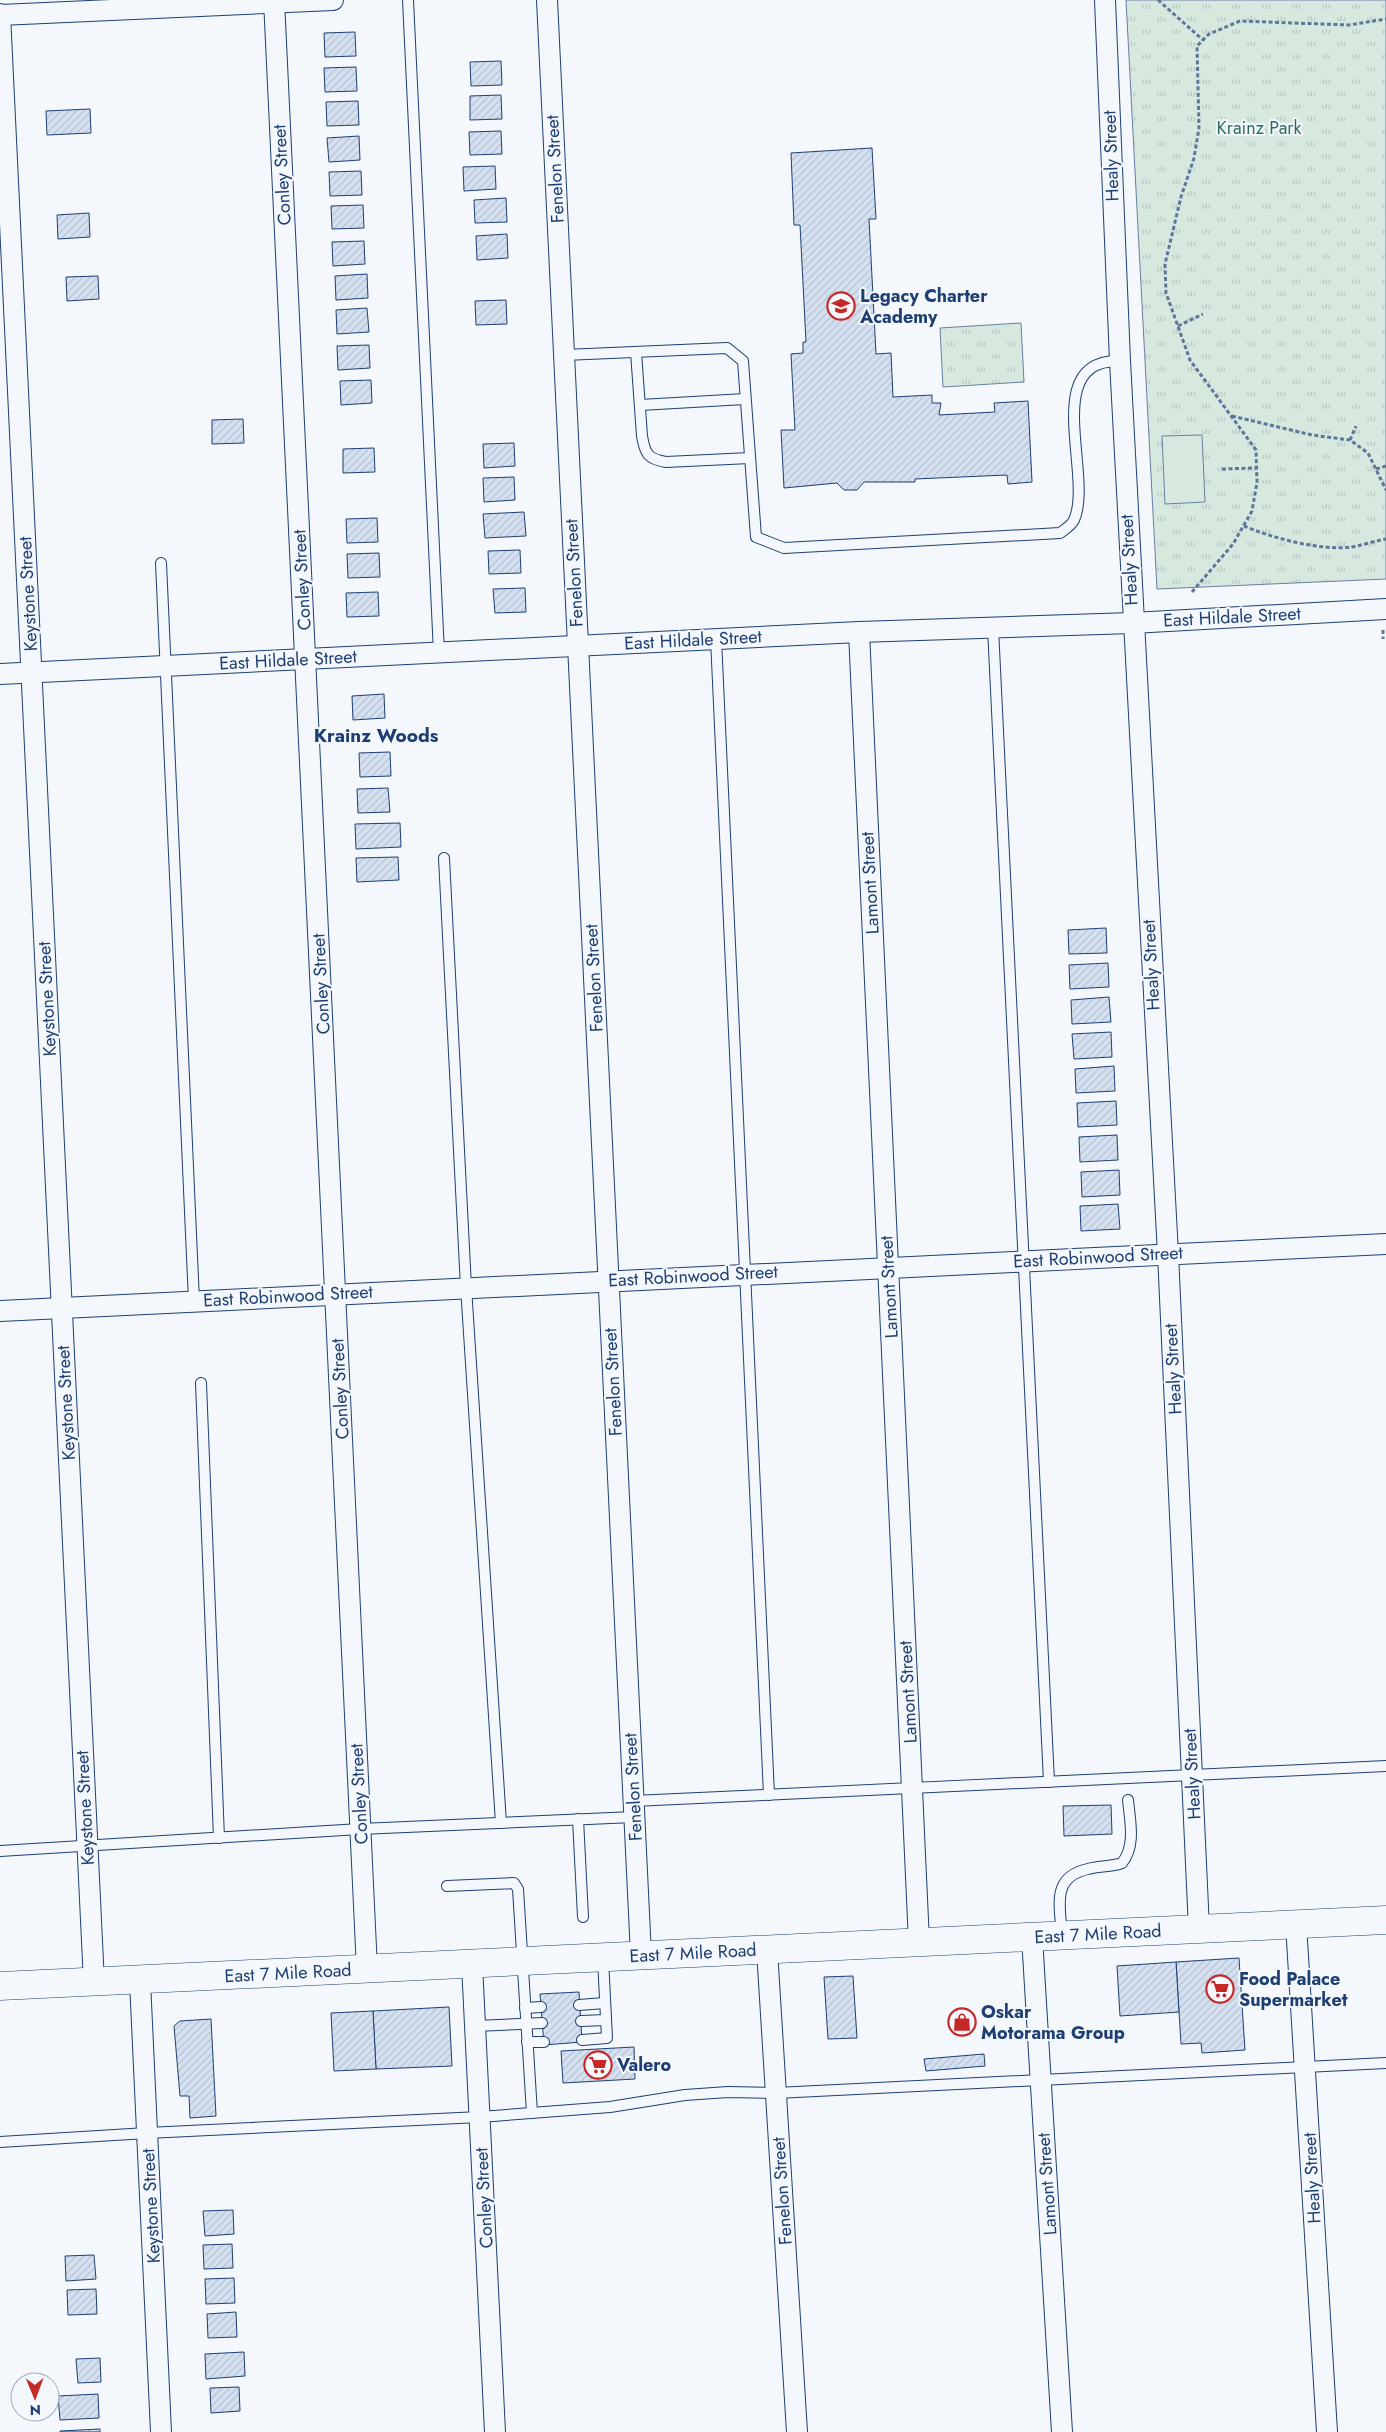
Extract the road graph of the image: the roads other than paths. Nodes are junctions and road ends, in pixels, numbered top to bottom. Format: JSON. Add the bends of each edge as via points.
{"nodes":[{"id":1,"x":333,"y":0,"type":"edge"},
{"id":2,"x":408,"y":0,"type":"edge"},
{"id":3,"x":547,"y":0,"type":"edge"},
{"id":4,"x":1105,"y":0,"type":"edge"},
{"id":5,"x":274,"y":1,"type":"edge"},
{"id":6,"x":0,"y":15,"type":"edge"},
{"id":7,"x":636,"y":352,"type":"junction"},
{"id":8,"x":564,"y":354,"type":"junction"},
{"id":9,"x":1120,"y":361,"type":"junction"},
{"id":10,"x":745,"y":399,"type":"junction"},
{"id":11,"x":640,"y":405,"type":"junction"},
{"id":12,"x":750,"y":458,"type":"junction"},
{"id":13,"x":161,"y":563,"type":"dead end"},
{"id":14,"x":1384,"y":618,"type":"edge"},
{"id":15,"x":1132,"y":623,"type":"junction"},
{"id":16,"x":993,"y":628,"type":"junction"},
{"id":17,"x":859,"y":632,"type":"junction"},
{"id":18,"x":716,"y":639,"type":"junction"},
{"id":19,"x":578,"y":646,"type":"junction"},
{"id":20,"x":439,"y":653,"type":"junction"},
{"id":21,"x":306,"y":659,"type":"junction"},
{"id":22,"x":166,"y":666,"type":"junction"},
{"id":23,"x":32,"y":672,"type":"junction"},
{"id":24,"x":0,"y":674,"type":"edge"},
{"id":25,"x":444,"y":858,"type":"dead end"},
{"id":26,"x":1386,"y":1244,"type":"edge"},
{"id":27,"x":1168,"y":1254,"type":"junction"},
{"id":28,"x":1024,"y":1260,"type":"junction"},
{"id":29,"x":888,"y":1266,"type":"junction"},
{"id":30,"x":745,"y":1273,"type":"junction"},
{"id":31,"x":608,"y":1280,"type":"junction"},
{"id":32,"x":466,"y":1287,"type":"junction"},
{"id":33,"x":335,"y":1294,"type":"junction"},
{"id":34,"x":194,"y":1301,"type":"junction"},
{"id":35,"x":62,"y":1308,"type":"junction"},
{"id":36,"x":0,"y":1311,"type":"edge"},
{"id":37,"x":201,"y":1383,"type":"dead end"},
{"id":38,"x":1386,"y":1766,"type":"edge"},
{"id":39,"x":1192,"y":1776,"type":"junction"},
{"id":40,"x":1049,"y":1782,"type":"junction"},
{"id":41,"x":912,"y":1788,"type":"junction"},
{"id":42,"x":770,"y":1795,"type":"junction"},
{"id":43,"x":1128,"y":1800,"type":"dead end"},
{"id":44,"x":634,"y":1809,"type":"junction"},
{"id":45,"x":578,"y":1819,"type":"junction"},
{"id":46,"x":501,"y":1823,"type":"junction"},
{"id":47,"x":360,"y":1829,"type":"junction"},
{"id":48,"x":219,"y":1838,"type":"junction"},
{"id":49,"x":87,"y":1847,"type":"junction"},
{"id":50,"x":0,"y":1851,"type":"edge"},
{"id":51,"x":447,"y":1886,"type":"dead end"},
{"id":52,"x":583,"y":1917,"type":"dead end"},
{"id":53,"x":1386,"y":1920,"type":"edge"},
{"id":54,"x":1296,"y":1924,"type":"junction"},
{"id":55,"x":1199,"y":1929,"type":"junction"},
{"id":56,"x":1062,"y":1936,"type":"junction"},
{"id":57,"x":1032,"y":1937,"type":"junction"},
{"id":58,"x":919,"y":1942,"type":"junction"},
{"id":59,"x":767,"y":1950,"type":"junction"},
{"id":60,"x":641,"y":1955,"type":"junction"},
{"id":61,"x":603,"y":1957,"type":"junction"},
{"id":62,"x":523,"y":1961,"type":"junction"},
{"id":63,"x":472,"y":1964,"type":"junction"},
{"id":64,"x":367,"y":1969,"type":"junction"},
{"id":65,"x":140,"y":1981,"type":"junction"},
{"id":66,"x":94,"y":1983,"type":"junction"},
{"id":67,"x":0,"y":1986,"type":"edge"},
{"id":68,"x":605,"y":2003,"type":"junction"},
{"id":69,"x":580,"y":2004,"type":"dead end"},
{"id":70,"x":541,"y":2007,"type":"dead end"},
{"id":71,"x":525,"y":2008,"type":"junction"},
{"id":72,"x":606,"y":2020,"type":"junction"},
{"id":73,"x":581,"y":2021,"type":"dead end"},
{"id":74,"x":542,"y":2023,"type":"dead end"},
{"id":75,"x":526,"y":2024,"type":"junction"},
{"id":76,"x":475,"y":2026,"type":"junction"},
{"id":77,"x":582,"y":2040,"type":"dead end"},
{"id":78,"x":527,"y":2042,"type":"junction"},
{"id":79,"x":544,"y":2042,"type":"dead end"},
{"id":80,"x":1386,"y":2063,"type":"edge"},
{"id":81,"x":1305,"y":2066,"type":"junction"},
{"id":82,"x":1040,"y":2079,"type":"junction"},
{"id":83,"x":776,"y":2093,"type":"junction"},
{"id":84,"x":532,"y":2113,"type":"junction"},
{"id":85,"x":480,"y":2117,"type":"junction"},
{"id":86,"x":147,"y":2132,"type":"junction"},
{"id":87,"x":0,"y":2142,"type":"edge"},
{"id":88,"x":160,"y":2432,"type":"edge"},
{"id":89,"x":495,"y":2432,"type":"edge"},
{"id":90,"x":797,"y":2432,"type":"edge"},
{"id":91,"x":1062,"y":2432,"type":"edge"},
{"id":92,"x":1327,"y":2432,"type":"edge"}],
"edges":[{"from":1,"to":5,"type":"street"},
{"from":2,"to":20,"type":"lane"},
{"from":3,"to":8,"type":"street","name":"Fenelon Street"},
{"from":4,"to":9,"type":"street","name":"Healy Street"},
{"from":5,"to":6,"type":"street"},
{"from":5,"to":21,"type":"street","name":"Conley Street"},
{"from":6,"to":23,"type":"street","name":"Keystone Street"},
{"from":7,"to":8,"type":"lane"},
{"from":7,"to":10,"type":"lane","via":[[727,348],[743,361]]},
{"from":7,"to":11,"type":"lane"},
{"from":8,"to":19,"type":"street","name":"Fenelon Street"},
{"from":9,"to":12,"type":"lane","via":[[1104,361],[1083,374],[1074,391],[1078,502],[1074,521],[1060,533],[784,548],[756,538]]},
{"from":9,"to":15,"type":"street","name":"Healy Street"},
{"from":10,"to":11,"type":"lane"},
{"from":10,"to":12,"type":"lane"},
{"from":11,"to":12,"type":"lane","via":[[645,450],[654,460]]},
{"from":13,"to":22,"type":"lane"},
{"from":14,"to":15,"type":"street","name":"East Hildale Street"},
{"from":15,"to":16,"type":"street","name":"East Hildale Street"},
{"from":15,"to":27,"type":"street","name":"Healy Street"},
{"from":16,"to":17,"type":"street","name":"East Hildale Street"},
{"from":16,"to":28,"type":"lane"},
{"from":17,"to":18,"type":"street","name":"East Hildale Street"},
{"from":17,"to":29,"type":"street","name":"Lamont Street"},
{"from":18,"to":19,"type":"street","name":"East Hildale Street"},
{"from":18,"to":30,"type":"lane"},
{"from":19,"to":20,"type":"street","name":"East Hildale Street"},
{"from":19,"to":31,"type":"street","name":"Fenelon Street"},
{"from":20,"to":21,"type":"street","name":"East Hildale Street"},
{"from":21,"to":22,"type":"street","name":"East Hildale Street"},
{"from":21,"to":33,"type":"street","name":"Conley Street"},
{"from":22,"to":23,"type":"street","name":"East Hildale Street"},
{"from":22,"to":34,"type":"lane"},
{"from":23,"to":24,"type":"street","name":"East Hildale Street"},
{"from":23,"to":35,"type":"street","name":"Keystone Street"},
{"from":25,"to":32,"type":"lane"},
{"from":26,"to":27,"type":"street","name":"East Robinwood Street"},
{"from":27,"to":28,"type":"street","name":"East Robinwood Street"},
{"from":27,"to":39,"type":"street","name":"Healy Street"},
{"from":28,"to":29,"type":"street","name":"East Robinwood Street"},
{"from":28,"to":40,"type":"lane"},
{"from":29,"to":30,"type":"street","name":"East Robinwood Street"},
{"from":29,"to":41,"type":"street","name":"Lamont Street"},
{"from":30,"to":31,"type":"street","name":"East Robinwood Street"},
{"from":30,"to":42,"type":"lane"},
{"from":31,"to":32,"type":"street","name":"East Robinwood Street"},
{"from":31,"to":44,"type":"street","name":"Fenelon Street"},
{"from":32,"to":33,"type":"street","name":"East Robinwood Street"},
{"from":32,"to":46,"type":"lane"},
{"from":33,"to":34,"type":"street","name":"East Robinwood Street"},
{"from":33,"to":47,"type":"street","name":"Conley Street"},
{"from":34,"to":35,"type":"street","name":"East Robinwood Street"},
{"from":35,"to":36,"type":"street","name":"East Robinwood Street"},
{"from":35,"to":49,"type":"street","name":"Keystone Street"},
{"from":37,"to":48,"type":"lane"},
{"from":38,"to":39,"type":"lane"},
{"from":39,"to":40,"type":"lane"},
{"from":39,"to":55,"type":"street","name":"Healy Street"},
{"from":40,"to":41,"type":"lane"},
{"from":41,"to":42,"type":"lane"},
{"from":41,"to":58,"type":"street","name":"Lamont Street"},
{"from":42,"to":44,"type":"lane"},
{"from":43,"to":56,"type":"lane","via":[[1129,1855],[1122,1863],[1069,1876],[1061,1888],[1059,1903]]},
{"from":44,"to":45,"type":"lane"},
{"from":44,"to":60,"type":"street","name":"Fenelon Street"},
{"from":45,"to":46,"type":"lane"},
{"from":45,"to":52,"type":"lane"},
{"from":46,"to":47,"type":"lane"},
{"from":47,"to":48,"type":"lane"},
{"from":47,"to":64,"type":"street","name":"Conley Street"},
{"from":48,"to":49,"type":"lane"},
{"from":49,"to":50,"type":"lane"},
{"from":49,"to":66,"type":"street","name":"Keystone Street"},
{"from":51,"to":62,"type":"lane","via":[[517,1886]]},
{"from":53,"to":54,"type":"street","name":"East 7 Mile Road"},
{"from":54,"to":55,"type":"street","name":"East 7 Mile Road"},
{"from":54,"to":81,"type":"street","name":"Healy Street"},
{"from":55,"to":56,"type":"street","name":"East 7 Mile Road"},
{"from":56,"to":57,"type":"street","name":"East 7 Mile Road"},
{"from":57,"to":58,"type":"street","name":"East 7 Mile Road"},
{"from":57,"to":82,"type":"street","name":"Lamont Street"},
{"from":58,"to":59,"type":"street","name":"East 7 Mile Road"},
{"from":59,"to":60,"type":"street","name":"East 7 Mile Road"},
{"from":59,"to":83,"type":"street","name":"Fenelon Street"},
{"from":60,"to":61,"type":"street","name":"East 7 Mile Road"},
{"from":61,"to":62,"type":"street","name":"East 7 Mile Road"},
{"from":61,"to":68,"type":"lane"},
{"from":62,"to":63,"type":"street","name":"East 7 Mile Road"},
{"from":62,"to":71,"type":"lane"},
{"from":63,"to":64,"type":"street","name":"East 7 Mile Road"},
{"from":63,"to":76,"type":"street","name":"Conley Street"},
{"from":64,"to":65,"type":"street","name":"East 7 Mile Road"},
{"from":65,"to":66,"type":"street","name":"East 7 Mile Road"},
{"from":65,"to":86,"type":"street","name":"Keystone Street"},
{"from":66,"to":67,"type":"street","name":"East 7 Mile Road"},
{"from":68,"to":69,"type":"lane"},
{"from":68,"to":72,"type":"lane"},
{"from":70,"to":71,"type":"lane"},
{"from":71,"to":75,"type":"lane"},
{"from":72,"to":73,"type":"lane"},
{"from":72,"to":77,"type":"lane","via":[[607,2038]]},
{"from":74,"to":75,"type":"lane"},
{"from":75,"to":76,"type":"lane"},
{"from":75,"to":78,"type":"lane"},
{"from":76,"to":85,"type":"street","name":"Conley Street"},
{"from":78,"to":79,"type":"lane"},
{"from":78,"to":84,"type":"lane"},
{"from":80,"to":81,"type":"lane"},
{"from":81,"to":82,"type":"lane"},
{"from":81,"to":92,"type":"street","name":"Healy Street"},
{"from":82,"to":83,"type":"lane"},
{"from":82,"to":91,"type":"street","name":"Lamont Street"},
{"from":83,"to":84,"type":"lane","via":[[685,2095],[610,2107]]},
{"from":83,"to":90,"type":"street","name":"Fenelon Street"},
{"from":84,"to":85,"type":"lane"},
{"from":85,"to":86,"type":"lane"},
{"from":85,"to":89,"type":"street","name":"Conley Street"},
{"from":86,"to":87,"type":"lane"},
{"from":86,"to":88,"type":"street","name":"Keystone Street"}]}
